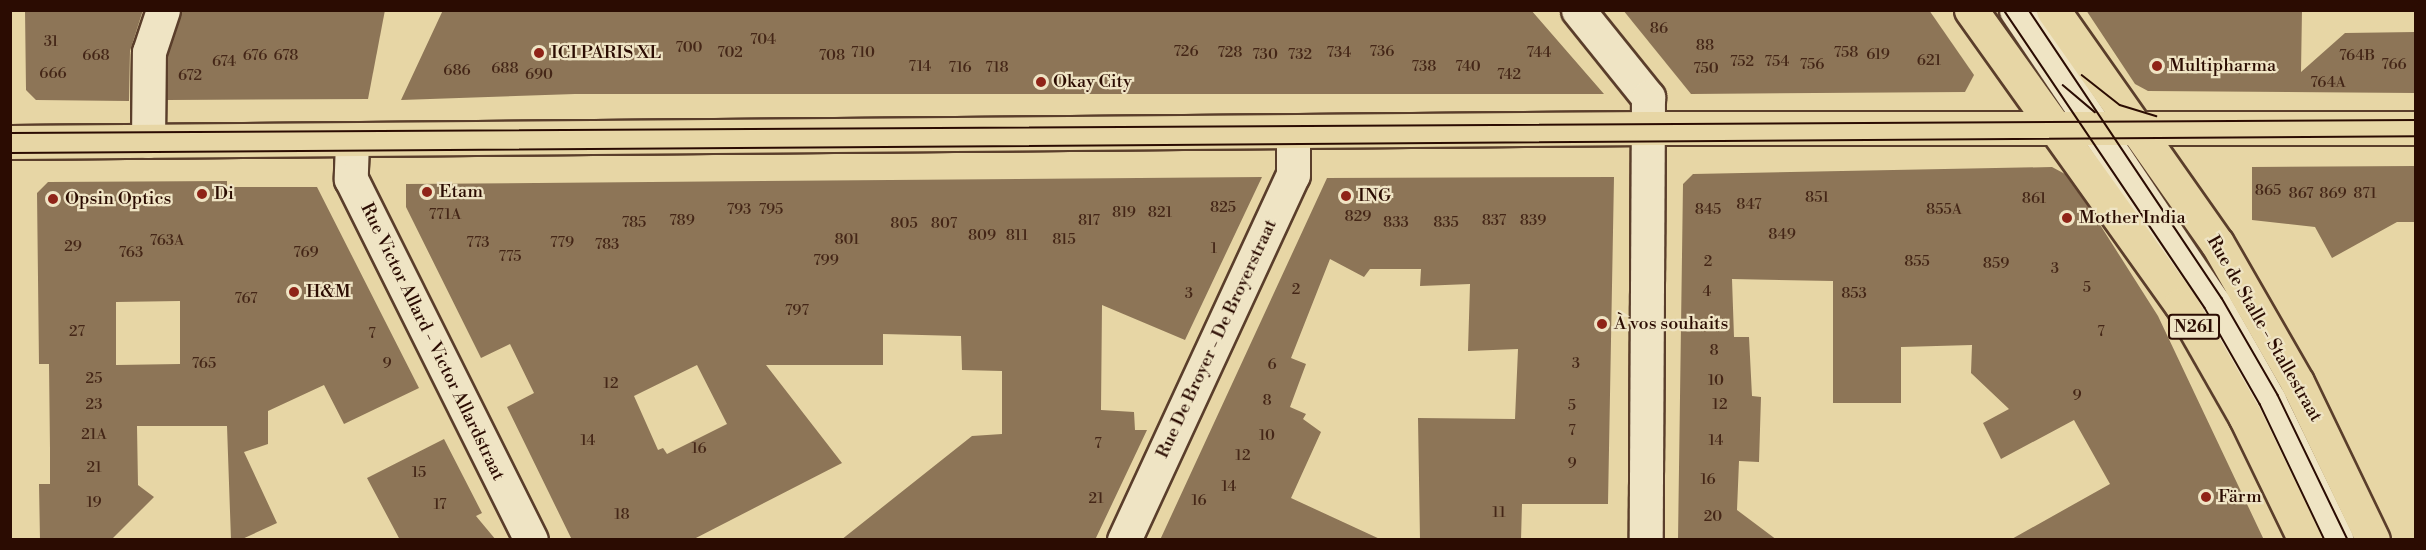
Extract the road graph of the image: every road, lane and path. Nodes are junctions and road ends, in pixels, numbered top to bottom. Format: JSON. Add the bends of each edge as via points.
{"nodes":[{"id":1,"x":163,"y":10,"type":"edge"},
{"id":2,"x":1578,"y":10,"type":"edge"},
{"id":3,"x":1971,"y":10,"type":"edge"},
{"id":4,"x":2016,"y":10,"type":"edge"},
{"id":5,"x":2054,"y":10,"type":"edge"},
{"id":6,"x":1648,"y":128,"type":"junction"},
{"id":7,"x":2415,"y":128,"type":"edge"},
{"id":8,"x":2059,"y":130,"type":"junction"},
{"id":9,"x":2100,"y":130,"type":"junction"},
{"id":10,"x":2138,"y":130,"type":"junction"},
{"id":11,"x":1293,"y":135,"type":"junction"},
{"id":12,"x":148,"y":141,"type":"junction"},
{"id":13,"x":352,"y":141,"type":"junction"},
{"id":14,"x":10,"y":142,"type":"edge"},
{"id":15,"x":531,"y":540,"type":"edge"},
{"id":16,"x":1124,"y":540,"type":"edge"},
{"id":17,"x":1646,"y":540,"type":"edge"},
{"id":18,"x":2305,"y":540,"type":"edge"},
{"id":19,"x":2337,"y":540,"type":"edge"},
{"id":20,"x":2373,"y":540,"type":"edge"}],
"edges":[{"from":1,"to":12,"type":"street","via":[[149,52]]},
{"from":2,"to":6,"type":"street","via":[[1648,97]]},
{"from":3,"to":8,"type":"main road","number":"N261"},
{"from":4,"to":9,"type":"street","name":"Rue de Stalle - Stallestraat"},
{"from":5,"to":10,"type":"main road","name":"Rue de Stalle - Stallestraat"},
{"from":6,"to":8,"type":"main road"},
{"from":6,"to":11,"type":"main road"},
{"from":6,"to":17,"type":"street"},
{"from":7,"to":10,"type":"main road"},
{"from":8,"to":9,"type":"main road"},
{"from":8,"to":18,"type":"main road","number":"N261","via":[[2181,304],[2245,416]]},
{"from":9,"to":10,"type":"main road"},
{"from":9,"to":19,"type":"street","name":"Rue de Stalle - Stallestraat","via":[[2214,303],[2269,400]]},
{"from":10,"to":20,"type":"main road","name":"Rue de Stalle - Stallestraat","via":[[2217,243],[2292,373]]},
{"from":11,"to":13,"type":"main road"},
{"from":11,"to":16,"type":"street","name":"Rue De Broyer - De Broyerstraat","via":[[1293,176]]},
{"from":12,"to":13,"type":"main road"},
{"from":12,"to":14,"type":"main road"},
{"from":13,"to":15,"type":"street","name":"Rue Victor Allard - Victor Allardstraat","via":[[351,179]]}]}
